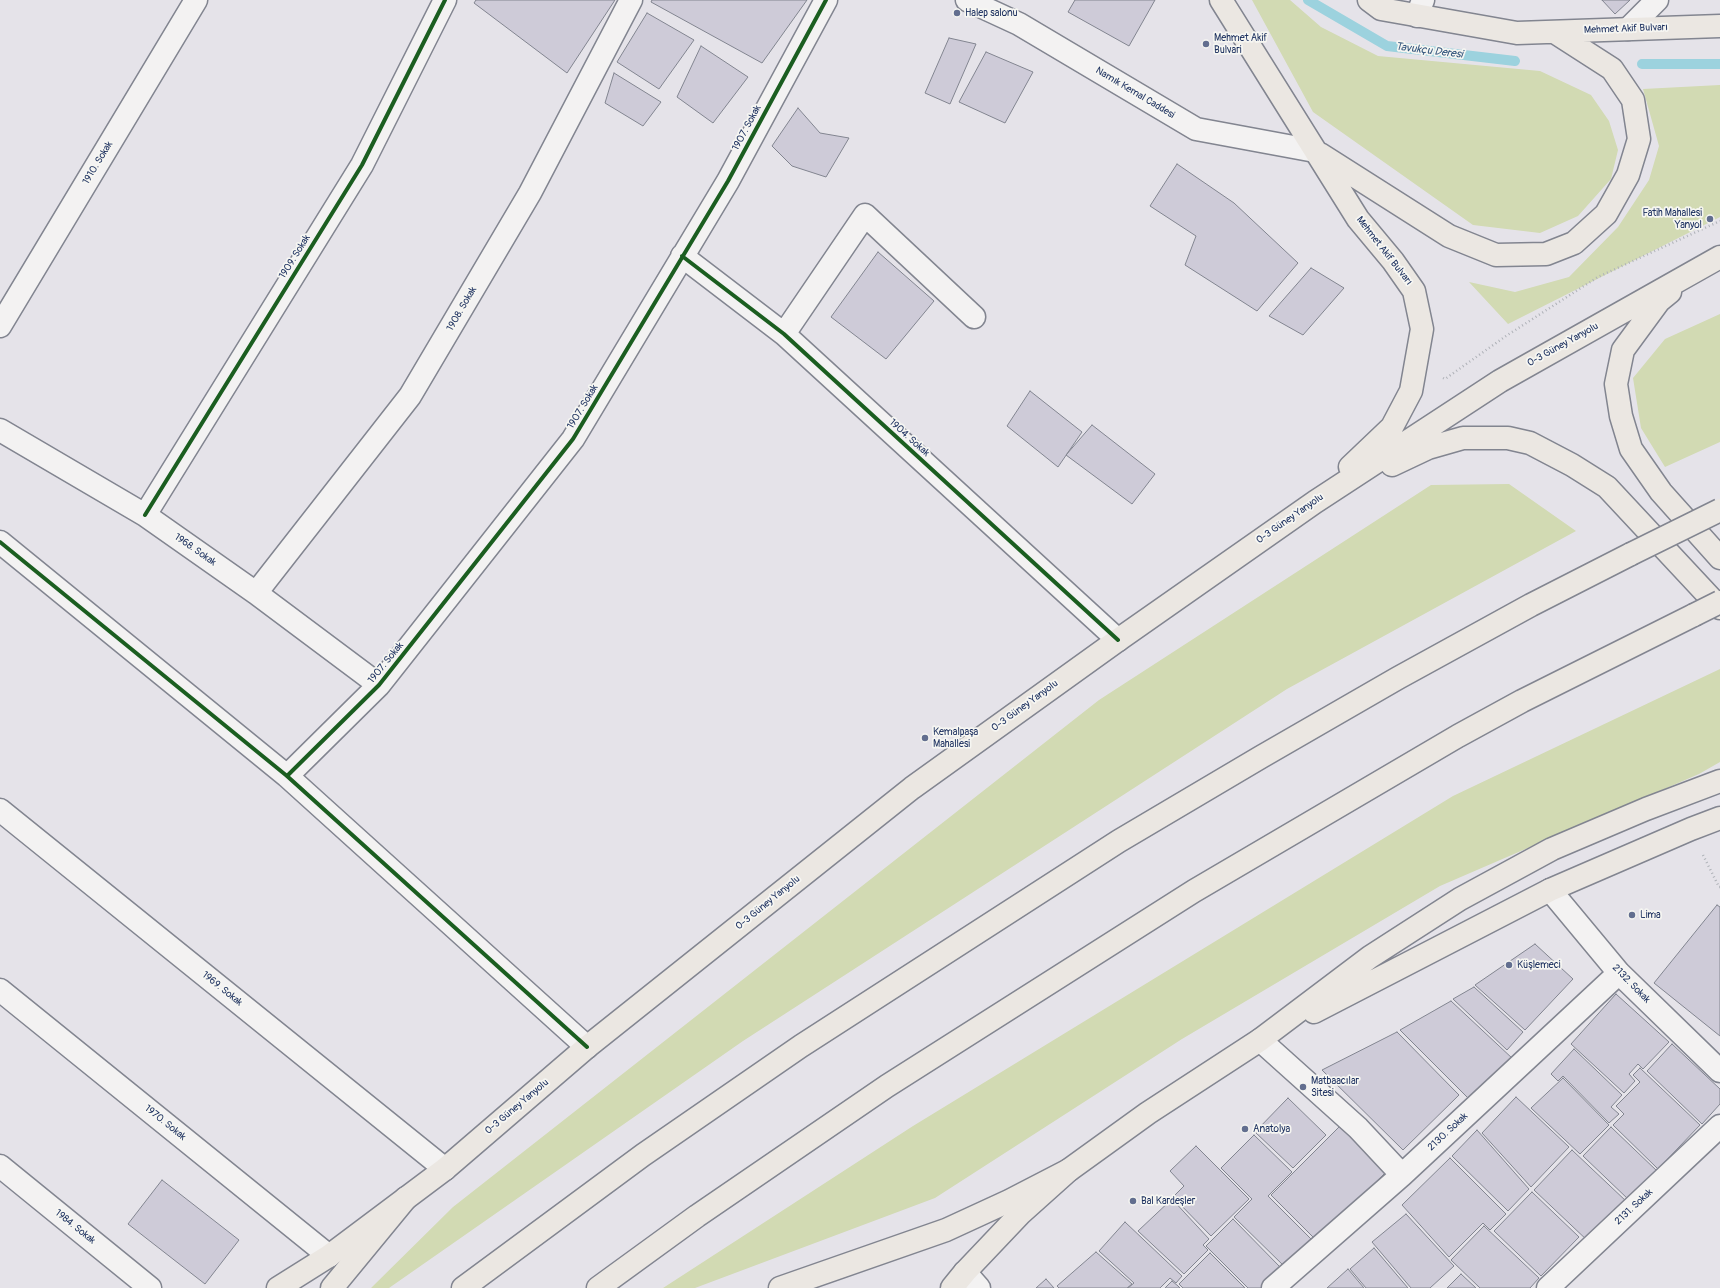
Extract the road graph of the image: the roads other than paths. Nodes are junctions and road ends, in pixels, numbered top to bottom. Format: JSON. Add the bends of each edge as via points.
{"nodes":[{"id":1,"x":196,"y":0,"type":"edge"},
{"id":2,"x":444,"y":0,"type":"edge"},
{"id":3,"x":631,"y":0,"type":"edge"},
{"id":4,"x":826,"y":0,"type":"edge"},
{"id":5,"x":967,"y":0,"type":"edge"},
{"id":6,"x":1221,"y":0,"type":"edge"},
{"id":7,"x":1369,"y":0,"type":"edge"},
{"id":8,"x":1658,"y":0,"type":"edge"},
{"id":9,"x":1420,"y":8,"type":"edge"},
{"id":10,"x":1720,"y":26,"type":"edge"},
{"id":11,"x":1628,"y":29,"type":"junction"},
{"id":12,"x":1556,"y":33,"type":"junction"},
{"id":13,"x":1315,"y":151,"type":"junction"},
{"id":14,"x":682,"y":256,"type":"junction"},
{"id":15,"x":1714,"y":260,"type":"edge"},
{"id":16,"x":974,"y":317,"type":"dead end"},
{"id":17,"x":0,"y":326,"type":"edge"},
{"id":18,"x":784,"y":334,"type":"junction"},
{"id":19,"x":0,"y":430,"type":"edge"},
{"id":20,"x":1315,"y":502,"type":"junction"},
{"id":21,"x":1720,"y":510,"type":"edge"},
{"id":22,"x":145,"y":515,"type":"junction"},
{"id":23,"x":0,"y":542,"type":"edge"},
{"id":24,"x":1720,"y":558,"type":"edge"},
{"id":25,"x":256,"y":593,"type":"junction"},
{"id":26,"x":1720,"y":602,"type":"edge"},
{"id":27,"x":1720,"y":608,"type":"edge"},
{"id":28,"x":1118,"y":640,"type":"junction"},
{"id":29,"x":379,"y":685,"type":"junction"},
{"id":30,"x":288,"y":776,"type":"junction"},
{"id":31,"x":1720,"y":782,"type":"edge"},
{"id":32,"x":0,"y":810,"type":"edge"},
{"id":33,"x":1720,"y":818,"type":"edge"},
{"id":34,"x":1550,"y":890,"type":"junction"},
{"id":35,"x":1619,"y":973,"type":"junction"},
{"id":36,"x":0,"y":990,"type":"edge"},
{"id":37,"x":1260,"y":1040,"type":"junction"},
{"id":38,"x":587,"y":1047,"type":"junction"},
{"id":39,"x":1720,"y":1071,"type":"edge"},
{"id":40,"x":1720,"y":1126,"type":"edge"},
{"id":41,"x":0,"y":1166,"type":"edge"},
{"id":42,"x":445,"y":1168,"type":"junction"},
{"id":43,"x":1069,"y":1170,"type":"junction"},
{"id":44,"x":1402,"y":1175,"type":"junction"},
{"id":45,"x":406,"y":1198,"type":"junction"},
{"id":46,"x":329,"y":1256,"type":"junction"},
{"id":47,"x":958,"y":1280,"type":"edge"},
{"id":48,"x":150,"y":1288,"type":"edge"},
{"id":49,"x":278,"y":1288,"type":"edge"},
{"id":50,"x":332,"y":1288,"type":"edge"},
{"id":51,"x":463,"y":1288,"type":"edge"},
{"id":52,"x":598,"y":1288,"type":"edge"},
{"id":53,"x":780,"y":1288,"type":"edge"},
{"id":54,"x":979,"y":1288,"type":"edge"},
{"id":55,"x":1273,"y":1288,"type":"edge"},
{"id":56,"x":1548,"y":1288,"type":"edge"}],
"edges":[{"from":1,"to":17,"type":"street","name":"1910. Sokak"},
{"from":2,"to":22,"type":"street","name":"1909. Sokak","via":[[362,165]]},
{"from":3,"to":25,"type":"street","name":"1908. Sokak","via":[[530,193],[410,396]]},
{"from":4,"to":14,"type":"street","name":"1907. Sokak","via":[[728,181]]},
{"from":5,"to":13,"type":"street","name":"Namık Kemal Caddesi","via":[[1019,24],[1196,129]]},
{"from":6,"to":13,"type":"main road","name":"Mehmet Akif Bulvarı"},
{"from":7,"to":9,"type":"main road","name":"Mehmet Akif Bulvarı","via":[[1381,9]]},
{"from":8,"to":11,"type":"street"},
{"from":9,"to":12,"type":"main road","name":"Mehmet Akif Bulvarı","via":[[1517,33]]},
{"from":10,"to":11,"type":"main road","name":"Mehmet Akif Bulvarı"},
{"from":11,"to":12,"type":"main road","name":"Mehmet Akif Bulvarı"},
{"from":12,"to":13,"type":"main road","via":[[1612,69],[1633,100],[1639,139],[1628,175],[1606,214],[1574,243],[1546,254],[1496,255],[1449,236]]},
{"from":13,"to":20,"type":"main road","name":"Mehmet Akif Bulvarı","via":[[1358,219],[1414,291],[1422,328],[1411,391],[1392,427]]},
{"from":14,"to":18,"type":"street","name":"1904. Sokak"},
{"from":14,"to":29,"type":"street","name":"1907. Sokak","via":[[573,439]]},
{"from":15,"to":20,"type":"main road","name":"O-3 Güney Yanyolu","via":[[1521,368]]},
{"from":15,"to":24,"type":"main road","via":[[1659,301],[1623,350],[1616,384],[1620,416],[1632,449],[1661,492]]},
{"from":16,"to":18,"type":"street","via":[[864,215]]},
{"from":18,"to":28,"type":"street","name":"1904. Sokak"},
{"from":19,"to":22,"type":"street","name":"1968. Sokak"},
{"from":20,"to":27,"type":"main road","via":[[1428,448],[1463,438],[1492,437],[1523,441],[1572,465],[1607,487]]},
{"from":20,"to":28,"type":"main road","name":"O-3 Güney Yanyolu"},
{"from":21,"to":51,"type":"main road","bridge":true,"via":[[1531,605],[1398,678],[1119,841],[801,1046],[643,1155]]},
{"from":22,"to":25,"type":"street","name":"1968. Sokak"},
{"from":23,"to":30,"type":"street"},
{"from":25,"to":29,"type":"street","name":"1968. Sokak"},
{"from":26,"to":52,"type":"main road","bridge":true,"via":[[1510,708],[1194,891],[887,1086],[697,1216]]},
{"from":28,"to":38,"type":"main road","name":"O-3 Güney Yanyolu","via":[[912,788]]},
{"from":29,"to":30,"type":"street","name":"1907. Sokak"},
{"from":30,"to":38,"type":"street"},
{"from":31,"to":37,"type":"main road","via":[[1646,809],[1552,849],[1460,899],[1370,956]]},
{"from":32,"to":42,"type":"street","name":"1969. Sokak"},
{"from":33,"to":34,"type":"main road"},
{"from":34,"to":35,"type":"street","name":"2132. Sokak"},
{"from":34,"to":37,"type":"main road"},
{"from":35,"to":39,"type":"street","name":"2132. Sokak"},
{"from":35,"to":44,"type":"street","name":"2130. Sokak"},
{"from":36,"to":46,"type":"street","name":"1970. Sokak"},
{"from":37,"to":43,"type":"main road","via":[[1148,1113]]},
{"from":37,"to":44,"type":"street","via":[[1358,1128]]},
{"from":38,"to":42,"type":"main road","name":"O-3 Güney Yanyolu"},
{"from":40,"to":56,"type":"street","name":"2131. Sokak"},
{"from":41,"to":48,"type":"street","name":"1984. Sokak"},
{"from":42,"to":45,"type":"main road","name":"O-3 Güney Yanyolu"},
{"from":43,"to":47,"type":"main road","via":[[1021,1213]]},
{"from":43,"to":53,"type":"main road","via":[[946,1230]]},
{"from":44,"to":55,"type":"street","name":"2130. Sokak"},
{"from":45,"to":46,"type":"main road","name":"O-3 Güney Yanyolu"},
{"from":45,"to":50,"type":"main road"},
{"from":46,"to":49,"type":"main road","name":"O-3 Güney Yanyolu"},
{"from":47,"to":54,"type":"street"}]}
